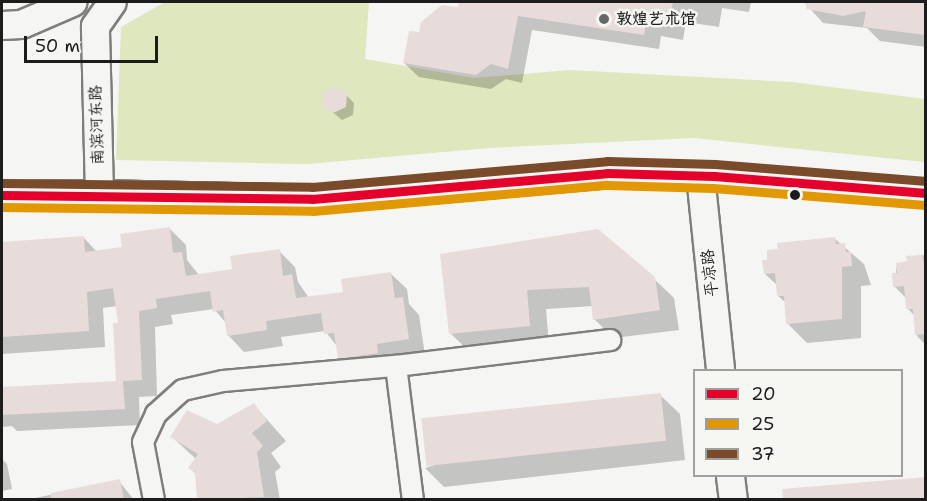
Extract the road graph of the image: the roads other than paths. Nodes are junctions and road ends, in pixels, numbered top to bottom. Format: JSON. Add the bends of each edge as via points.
{"nodes":[{"id":1,"x":72,"y":2,"type":"edge"},
{"id":2,"x":112,"y":2,"type":"edge"},
{"id":3,"x":2,"y":25,"type":"edge"},
{"id":4,"x":700,"y":175,"type":"junction"},
{"id":5,"x":926,"y":193,"type":"edge"},
{"id":6,"x":99,"y":194,"type":"junction"},
{"id":7,"x":2,"y":195,"type":"edge"},
{"id":8,"x":610,"y":340,"type":"dead end"},
{"id":9,"x":396,"y":366,"type":"junction"},
{"id":10,"x":720,"y":369,"type":"edge"},
{"id":11,"x":730,"y":477,"type":"edge"},
{"id":12,"x":154,"y":500,"type":"edge"},
{"id":13,"x":412,"y":500,"type":"edge"},
{"id":14,"x":733,"y":500,"type":"edge"}],
"edges":[{"from":1,"to":3,"type":"main road","via":[[21,24]]},
{"from":2,"to":6,"type":"main road","name":"南滨河东路","via":[[102,12],[95,35]]},
{"from":4,"to":5,"type":"main road"},
{"from":4,"to":6,"type":"main road","via":[[565,175],[312,199]]},
{"from":4,"to":10,"type":"main road","name":"平凉路"},
{"from":6,"to":7,"type":"main road"},
{"from":8,"to":9,"type":"street"},
{"from":9,"to":12,"type":"street","via":[[223,381],[183,390],[156,414],[143,442]]},
{"from":9,"to":13,"type":"street"},
{"from":11,"to":14,"type":"main road"}]}
